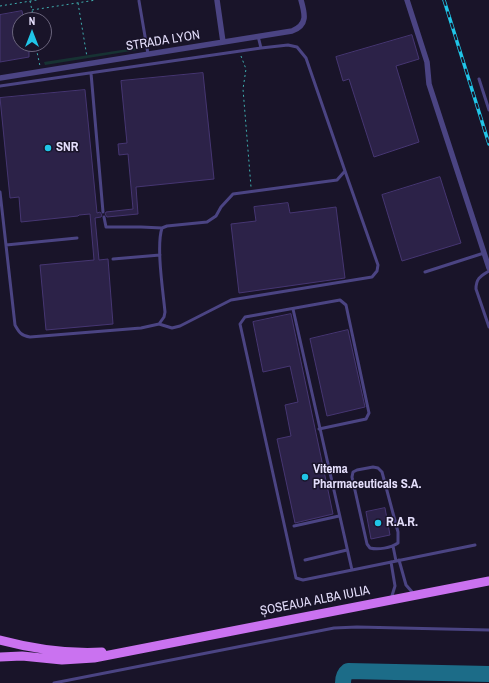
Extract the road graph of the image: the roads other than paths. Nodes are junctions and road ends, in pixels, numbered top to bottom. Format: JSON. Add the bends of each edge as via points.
{"nodes":[{"id":1,"x":216,"y":0,"type":"edge"},
{"id":2,"x":301,"y":0,"type":"edge"},
{"id":3,"x":407,"y":0,"type":"edge"},
{"id":4,"x":139,"y":1,"type":"dead end"},
{"id":5,"x":258,"y":36,"type":"junction"},
{"id":6,"x":223,"y":42,"type":"junction"},
{"id":7,"x":261,"y":48,"type":"junction"},
{"id":8,"x":148,"y":54,"type":"junction"},
{"id":9,"x":91,"y":73,"type":"junction"},
{"id":10,"x":0,"y":78,"type":"edge"},
{"id":11,"x":480,"y":79,"type":"dead end"},
{"id":12,"x":0,"y":86,"type":"edge"},
{"id":13,"x":489,"y":110,"type":"edge"},
{"id":14,"x":345,"y":171,"type":"junction"},
{"id":15,"x":0,"y":192,"type":"edge"},
{"id":16,"x":103,"y":212,"type":"dead end"},
{"id":17,"x":104,"y":217,"type":"dead end"},
{"id":18,"x":162,"y":228,"type":"junction"},
{"id":19,"x":77,"y":238,"type":"dead end"},
{"id":20,"x":6,"y":245,"type":"junction"},
{"id":21,"x":484,"y":253,"type":"junction"},
{"id":22,"x":160,"y":255,"type":"junction"},
{"id":23,"x":113,"y":259,"type":"dead end"},
{"id":24,"x":489,"y":270,"type":"edge"},
{"id":25,"x":426,"y":272,"type":"dead end"},
{"id":26,"x":293,"y":309,"type":"junction"},
{"id":27,"x":159,"y":324,"type":"junction"},
{"id":28,"x":489,"y":327,"type":"edge"},
{"id":29,"x":319,"y":429,"type":"junction"},
{"id":30,"x":339,"y":516,"type":"junction"},
{"id":31,"x":294,"y":526,"type":"dead end"},
{"id":32,"x":475,"y":545,"type":"dead end"},
{"id":33,"x":393,"y":546,"type":"junction"},
{"id":34,"x":347,"y":550,"type":"junction"},
{"id":35,"x":305,"y":560,"type":"dead end"},
{"id":36,"x":397,"y":560,"type":"junction"},
{"id":37,"x":391,"y":562,"type":"junction"},
{"id":38,"x":352,"y":570,"type":"junction"},
{"id":39,"x":489,"y":581,"type":"edge"},
{"id":40,"x":414,"y":595,"type":"junction"},
{"id":41,"x":391,"y":599,"type":"junction"},
{"id":42,"x":489,"y":630,"type":"edge"},
{"id":43,"x":0,"y":640,"type":"edge"},
{"id":44,"x":147,"y":648,"type":"junction"},
{"id":45,"x":0,"y":656,"type":"edge"},
{"id":46,"x":54,"y":683,"type":"edge"}],
"edges":[{"from":1,"to":6,"type":"street"},
{"from":2,"to":5,"type":"street","name":"STRADA LYON","via":[[304,13],[303,24],[299,28]]},
{"from":3,"to":21,"type":"street","via":[[427,62],[429,84]]},
{"from":4,"to":8,"type":"lane"},
{"from":5,"to":6,"type":"street","name":"STRADA LYON"},
{"from":5,"to":7,"type":"lane"},
{"from":6,"to":8,"type":"street","name":"STRADA LYON"},
{"from":7,"to":9,"type":"lane"},
{"from":7,"to":14,"type":"lane","via":[[297,47],[306,58]]},
{"from":8,"to":10,"type":"street","name":"STRADA LYON"},
{"from":9,"to":12,"type":"lane"},
{"from":9,"to":16,"type":"lane"},
{"from":11,"to":13,"type":"lane"},
{"from":14,"to":18,"type":"lane","via":[[337,180],[233,194],[216,216],[207,222]]},
{"from":14,"to":27,"type":"lane","via":[[378,265],[372,277],[231,300],[180,326],[172,328]]},
{"from":15,"to":20,"type":"lane"},
{"from":17,"to":18,"type":"lane","via":[[106,228]]},
{"from":18,"to":22,"type":"lane","via":[[159,235]]},
{"from":19,"to":20,"type":"lane"},
{"from":20,"to":27,"type":"lane","via":[[14,325],[19,333],[25,336],[141,328]]},
{"from":21,"to":24,"type":"street"},
{"from":21,"to":25,"type":"lane"},
{"from":22,"to":23,"type":"lane"},
{"from":22,"to":27,"type":"lane","via":[[165,312]]},
{"from":24,"to":28,"type":"lane","via":[[478,278],[476,283]]},
{"from":26,"to":29,"type":"lane"},
{"from":26,"to":29,"type":"lane","via":[[340,300],[346,305],[368,417]]},
{"from":26,"to":38,"type":"lane","via":[[245,317],[240,324],[296,578],[303,580]]},
{"from":29,"to":30,"type":"lane"},
{"from":30,"to":31,"type":"lane"},
{"from":30,"to":34,"type":"lane"},
{"from":32,"to":36,"type":"lane"},
{"from":33,"to":33,"type":"lane","via":[[398,543],[398,532],[382,472],[373,467],[353,472],[367,544],[375,549]]},
{"from":33,"to":36,"type":"lane"},
{"from":34,"to":35,"type":"lane"},
{"from":34,"to":38,"type":"lane"},
{"from":36,"to":37,"type":"lane"},
{"from":36,"to":40,"type":"lane","via":[[406,585]]},
{"from":37,"to":38,"type":"lane"},
{"from":37,"to":41,"type":"lane","via":[[395,586]]},
{"from":39,"to":40,"type":"main road","name":"ȘOSEAUA ALBA IULIA"},
{"from":40,"to":41,"type":"main road","name":"ȘOSEAUA ALBA IULIA"},
{"from":41,"to":44,"type":"main road","name":"ȘOSEAUA ALBA IULIA"},
{"from":42,"to":46,"type":"lane","via":[[334,628]]},
{"from":43,"to":44,"type":"main road","name":"ȘOSEAUA ALBA IULIA","via":[[63,652]]},
{"from":44,"to":45,"type":"main road","name":"ȘOSEAUA ALBA IULIA","via":[[76,660]]}]}
